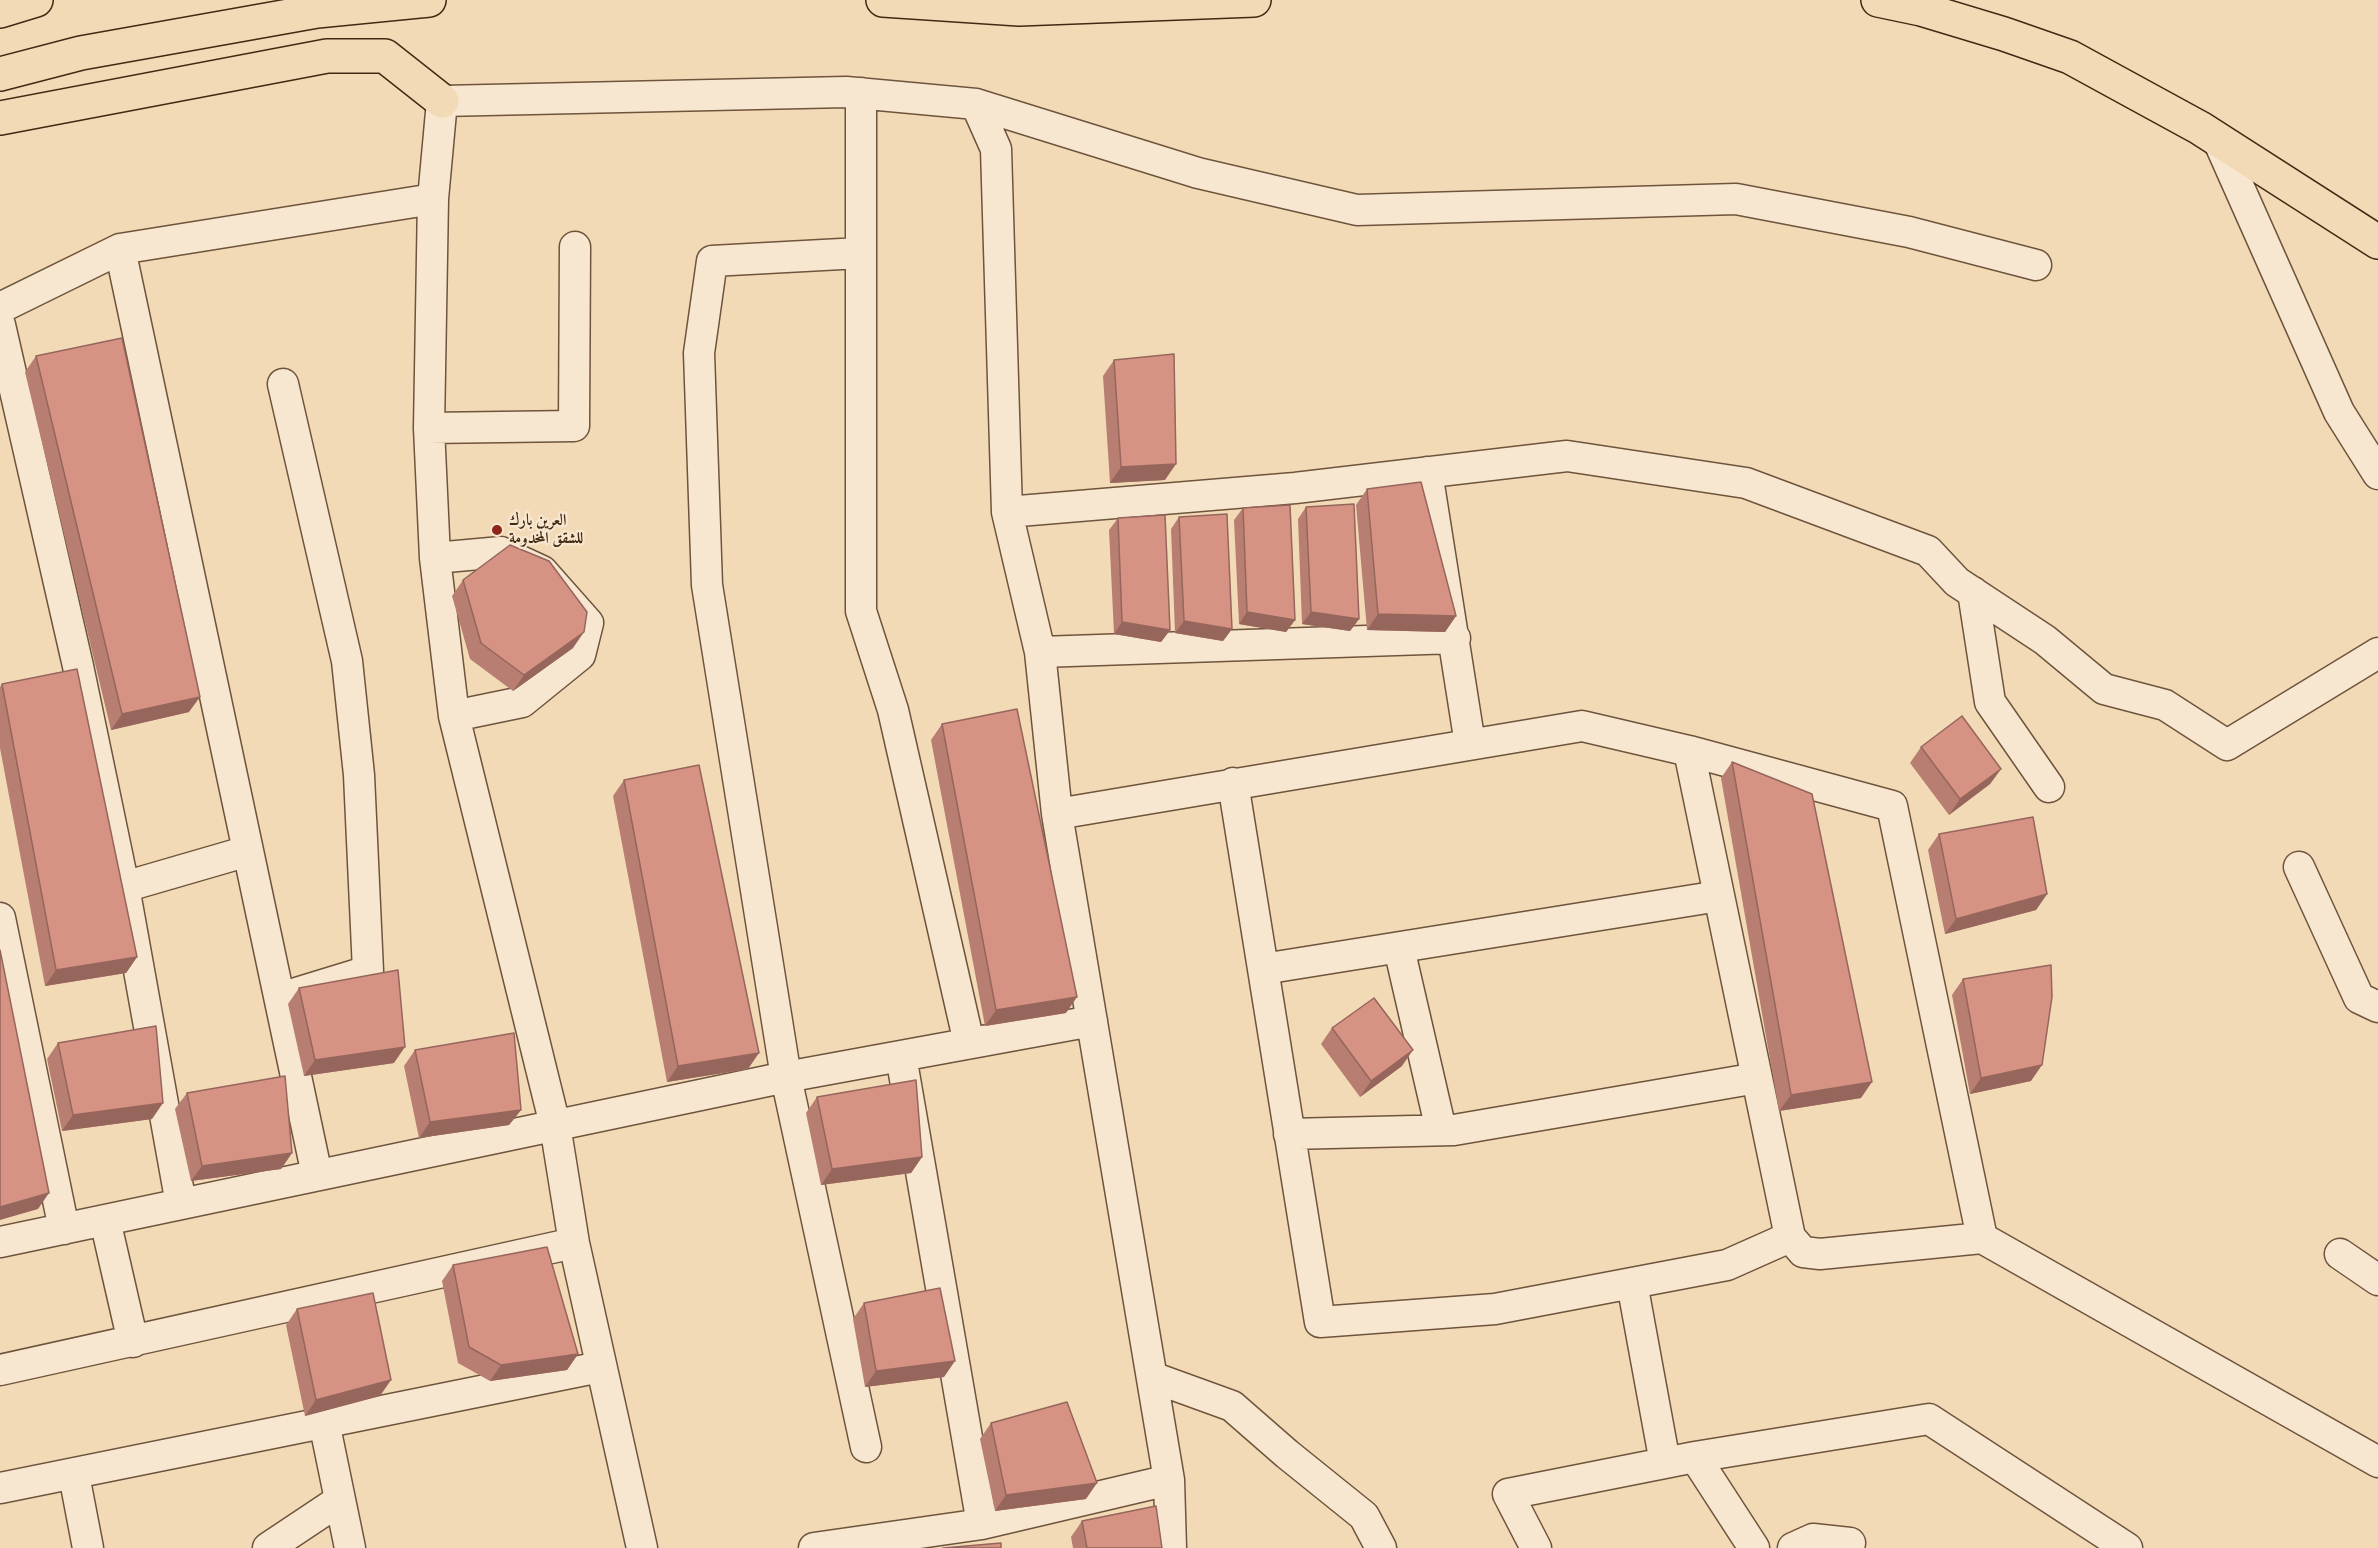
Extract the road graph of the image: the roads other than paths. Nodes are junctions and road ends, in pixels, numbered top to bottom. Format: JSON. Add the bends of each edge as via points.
{"nodes":[{"id":1,"x":36,"y":0,"type":"edge"},
{"id":2,"x":429,"y":0,"type":"edge"},
{"id":3,"x":883,"y":0,"type":"edge"},
{"id":4,"x":1254,"y":0,"type":"edge"},
{"id":5,"x":1878,"y":0,"type":"edge"},
{"id":6,"x":0,"y":11,"type":"edge"},
{"id":7,"x":0,"y":74,"type":"edge"},
{"id":8,"x":861,"y":93,"type":"junction"},
{"id":9,"x":442,"y":101,"type":"junction"},
{"id":10,"x":976,"y":104,"type":"junction"},
{"id":11,"x":0,"y":118,"type":"edge"},
{"id":12,"x":2218,"y":140,"type":"junction"},
{"id":13,"x":433,"y":199,"type":"junction"},
{"id":14,"x":2378,"y":242,"type":"edge"},
{"id":15,"x":574,"y":247,"type":"dead end"},
{"id":16,"x":120,"y":249,"type":"junction"},
{"id":17,"x":860,"y":253,"type":"junction"},
{"id":18,"x":2036,"y":265,"type":"dead end"},
{"id":19,"x":0,"y":308,"type":"edge"},
{"id":20,"x":0,"y":325,"type":"edge"},
{"id":21,"x":283,"y":384,"type":"dead end"},
{"id":22,"x":429,"y":428,"type":"junction"},
{"id":23,"x":1427,"y":472,"type":"junction"},
{"id":24,"x":2378,"y":474,"type":"edge"},
{"id":25,"x":1007,"y":512,"type":"junction"},
{"id":26,"x":435,"y":558,"type":"junction"},
{"id":27,"x":1973,"y":592,"type":"junction"},
{"id":28,"x":1455,"y":638,"type":"junction"},
{"id":29,"x":1040,"y":652,"type":"junction"},
{"id":30,"x":2378,"y":653,"type":"edge"},
{"id":31,"x":454,"y":716,"type":"junction"},
{"id":32,"x":1470,"y":744,"type":"junction"},
{"id":33,"x":1689,"y":751,"type":"junction"},
{"id":34,"x":1233,"y":783,"type":"junction"},
{"id":35,"x":2049,"y":787,"type":"dead end"},
{"id":36,"x":1057,"y":814,"type":"junction"},
{"id":37,"x":248,"y":852,"type":"junction"},
{"id":38,"x":2299,"y":867,"type":"dead end"},
{"id":39,"x":124,"y":887,"type":"junction"},
{"id":40,"x":1719,"y":896,"type":"junction"},
{"id":41,"x":0,"y":918,"type":"edge"},
{"id":42,"x":1400,"y":948,"type":"junction"},
{"id":43,"x":1263,"y":969,"type":"junction"},
{"id":44,"x":279,"y":998,"type":"junction"},
{"id":45,"x":2378,"y":1007,"type":"edge"},
{"id":46,"x":1092,"y":1021,"type":"junction"},
{"id":47,"x":969,"y":1043,"type":"junction"},
{"id":48,"x":901,"y":1056,"type":"junction"},
{"id":49,"x":786,"y":1077,"type":"junction"},
{"id":50,"x":1757,"y":1078,"type":"junction"},
{"id":51,"x":555,"y":1125,"type":"junction"},
{"id":52,"x":1441,"y":1130,"type":"junction"},
{"id":53,"x":1289,"y":1134,"type":"junction"},
{"id":54,"x":316,"y":1175,"type":"junction"},
{"id":55,"x":181,"y":1204,"type":"junction"},
{"id":56,"x":105,"y":1220,"type":"junction"},
{"id":57,"x":64,"y":1229,"type":"junction"},
{"id":58,"x":1790,"y":1237,"type":"junction"},
{"id":59,"x":1982,"y":1238,"type":"junction"},
{"id":60,"x":0,"y":1242,"type":"edge"},
{"id":61,"x":574,"y":1243,"type":"junction"},
{"id":62,"x":2340,"y":1254,"type":"dead end"},
{"id":63,"x":2378,"y":1281,"type":"edge"},
{"id":64,"x":1632,"y":1283,"type":"junction"},
{"id":65,"x":133,"y":1342,"type":"junction"},
{"id":66,"x":600,"y":1367,"type":"junction"},
{"id":67,"x":0,"y":1370,"type":"edge"},
{"id":68,"x":1152,"y":1377,"type":"junction"},
{"id":69,"x":324,"y":1422,"type":"junction"},
{"id":70,"x":867,"y":1447,"type":"dead end"},
{"id":71,"x":1695,"y":1457,"type":"junction"},
{"id":72,"x":2378,"y":1462,"type":"edge"},
{"id":73,"x":1665,"y":1463,"type":"junction"},
{"id":74,"x":74,"y":1475,"type":"junction"},
{"id":75,"x":1169,"y":1480,"type":"junction"},
{"id":76,"x":0,"y":1488,"type":"edge"},
{"id":77,"x":340,"y":1500,"type":"junction"},
{"id":78,"x":982,"y":1524,"type":"junction"},
{"id":79,"x":1851,"y":1543,"type":"dead end"},
{"id":80,"x":827,"y":1547,"type":"edge"},
{"id":81,"x":88,"y":1548,"type":"edge"},
{"id":82,"x":268,"y":1548,"type":"edge"},
{"id":83,"x":350,"y":1548,"type":"edge"},
{"id":84,"x":642,"y":1548,"type":"edge"},
{"id":85,"x":1171,"y":1548,"type":"edge"},
{"id":86,"x":1381,"y":1548,"type":"edge"},
{"id":87,"x":1536,"y":1548,"type":"edge"},
{"id":88,"x":1754,"y":1548,"type":"edge"},
{"id":89,"x":1793,"y":1548,"type":"edge"},
{"id":90,"x":2127,"y":1548,"type":"edge"}],
"edges":[{"from":1,"to":6,"type":"main road"},
{"from":2,"to":7,"type":"main road","via":[[317,10],[81,53]]},
{"from":3,"to":4,"type":"main road","via":[[1019,9]]},
{"from":5,"to":12,"type":"main road","via":[[2004,33],[2070,57]]},
{"from":8,"to":9,"type":"street"},
{"from":8,"to":10,"type":"street"},
{"from":8,"to":17,"type":"street"},
{"from":9,"to":11,"type":"main road","via":[[385,56],[327,56]]},
{"from":9,"to":13,"type":"street"},
{"from":10,"to":18,"type":"street","via":[[1198,173],[1357,210],[1736,199],[1909,232]]},
{"from":10,"to":25,"type":"street","via":[[996,149]]},
{"from":12,"to":14,"type":"main road"},
{"from":12,"to":24,"type":"street","via":[[2338,412]]},
{"from":13,"to":16,"type":"street"},
{"from":13,"to":22,"type":"street"},
{"from":15,"to":22,"type":"street","via":[[574,426]]},
{"from":16,"to":19,"type":"street"},
{"from":16,"to":37,"type":"street"},
{"from":17,"to":47,"type":"street","via":[[861,611],[893,710]]},
{"from":17,"to":49,"type":"street","via":[[712,261],[699,353],[706,585]]},
{"from":20,"to":39,"type":"street","via":[[67,672]]},
{"from":21,"to":44,"type":"street","via":[[347,661],[359,775],[368,971]]},
{"from":22,"to":26,"type":"street"},
{"from":23,"to":25,"type":"street","via":[[1295,488]]},
{"from":23,"to":27,"type":"street","via":[[1567,456],[1746,483],[1928,551],[1957,582]]},
{"from":23,"to":28,"type":"street"},
{"from":25,"to":29,"type":"street"},
{"from":26,"to":31,"type":"street"},
{"from":26,"to":31,"type":"street","via":[[501,552],[543,571],[588,623],[580,655],[522,702]]},
{"from":27,"to":30,"type":"street","via":[[2045,640],[2104,689],[2165,705],[2227,745]]},
{"from":27,"to":35,"type":"street","via":[[1990,702]]},
{"from":28,"to":29,"type":"street"},
{"from":28,"to":32,"type":"street"},
{"from":29,"to":36,"type":"street"},
{"from":31,"to":51,"type":"street"},
{"from":32,"to":33,"type":"street","via":[[1582,726]]},
{"from":32,"to":34,"type":"street"},
{"from":33,"to":40,"type":"street"},
{"from":33,"to":59,"type":"street","via":[[1892,806]]},
{"from":34,"to":36,"type":"street"},
{"from":34,"to":43,"type":"street"},
{"from":36,"to":46,"type":"street"},
{"from":37,"to":39,"type":"street"},
{"from":37,"to":44,"type":"street"},
{"from":38,"to":45,"type":"street","via":[[2359,998]]},
{"from":39,"to":55,"type":"street"},
{"from":40,"to":42,"type":"street"},
{"from":40,"to":50,"type":"street"},
{"from":41,"to":57,"type":"street"},
{"from":42,"to":43,"type":"street"},
{"from":42,"to":52,"type":"street"},
{"from":43,"to":53,"type":"street"},
{"from":44,"to":54,"type":"street"},
{"from":46,"to":47,"type":"street"},
{"from":46,"to":68,"type":"street"},
{"from":47,"to":48,"type":"street"},
{"from":48,"to":49,"type":"street"},
{"from":48,"to":78,"type":"street"},
{"from":49,"to":51,"type":"street"},
{"from":49,"to":70,"type":"street"},
{"from":50,"to":52,"type":"street"},
{"from":50,"to":58,"type":"street"},
{"from":51,"to":54,"type":"street"},
{"from":51,"to":61,"type":"street"},
{"from":52,"to":53,"type":"street"},
{"from":53,"to":64,"type":"street","via":[[1320,1323],[1495,1309]]},
{"from":54,"to":55,"type":"street"},
{"from":55,"to":56,"type":"street"},
{"from":56,"to":57,"type":"street"},
{"from":56,"to":65,"type":"street"},
{"from":57,"to":60,"type":"street"},
{"from":58,"to":59,"type":"street","via":[[1803,1252],[1820,1254]]},
{"from":58,"to":64,"type":"street","via":[[1727,1265]]},
{"from":59,"to":72,"type":"street"},
{"from":61,"to":65,"type":"street"},
{"from":61,"to":66,"type":"street"},
{"from":62,"to":63,"type":"street"},
{"from":64,"to":73,"type":"street"},
{"from":65,"to":67,"type":"street"},
{"from":66,"to":69,"type":"street"},
{"from":66,"to":84,"type":"street"},
{"from":68,"to":75,"type":"street"},
{"from":68,"to":86,"type":"street","via":[[1232,1406],[1364,1516]]},
{"from":69,"to":74,"type":"street"},
{"from":69,"to":77,"type":"street"},
{"from":71,"to":73,"type":"street"},
{"from":71,"to":88,"type":"street"},
{"from":71,"to":90,"type":"street","via":[[1929,1419]]},
{"from":73,"to":87,"type":"street","via":[[1508,1494]]},
{"from":74,"to":76,"type":"street"},
{"from":74,"to":81,"type":"street"},
{"from":75,"to":78,"type":"street"},
{"from":75,"to":85,"type":"street"},
{"from":77,"to":82,"type":"street"},
{"from":77,"to":83,"type":"street"},
{"from":78,"to":80,"type":"street"},
{"from":79,"to":89,"type":"street","via":[[1813,1539]]}]}
